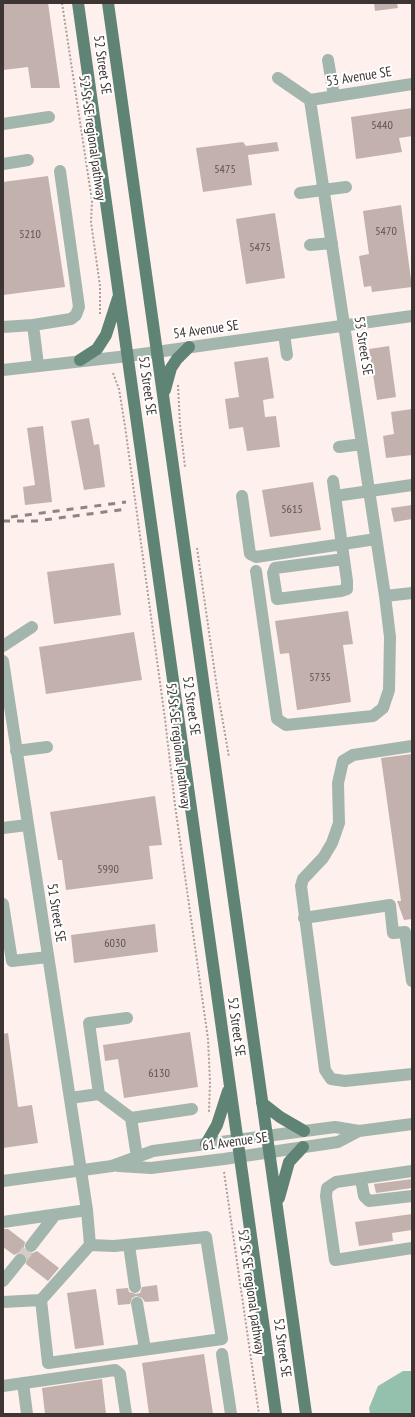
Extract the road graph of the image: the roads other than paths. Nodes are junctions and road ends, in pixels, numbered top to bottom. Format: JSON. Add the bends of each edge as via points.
{"nodes":[{"id":1,"x":78,"y":3,"type":"edge"},
{"id":2,"x":108,"y":3,"type":"edge"},
{"id":3,"x":328,"y":60,"type":"dead end"},
{"id":4,"x":278,"y":78,"type":"dead end"},
{"id":5,"x":412,"y":84,"type":"edge"},
{"id":6,"x":334,"y":96,"type":"junction"},
{"id":7,"x":310,"y":100,"type":"junction"},
{"id":8,"x":49,"y":117,"type":"dead end"},
{"id":9,"x":3,"y":124,"type":"edge"},
{"id":10,"x":28,"y":160,"type":"dead end"},
{"id":11,"x":3,"y":164,"type":"edge"},
{"id":12,"x":60,"y":171,"type":"dead end"},
{"id":13,"x":346,"y":187,"type":"dead end"},
{"id":14,"x":324,"y":190,"type":"junction"},
{"id":15,"x":300,"y":194,"type":"dead end"},
{"id":16,"x":332,"y":243,"type":"junction"},
{"id":17,"x":310,"y":245,"type":"dead end"},
{"id":18,"x":119,"y":295,"type":"junction"},
{"id":19,"x":412,"y":316,"type":"edge"},
{"id":20,"x":33,"y":325,"type":"junction"},
{"id":21,"x":344,"y":325,"type":"junction"},
{"id":22,"x":3,"y":327,"type":"edge"},
{"id":23,"x":284,"y":334,"type":"junction"},
{"id":24,"x":189,"y":347,"type":"junction"},
{"id":25,"x":157,"y":352,"type":"junction"},
{"id":26,"x":287,"y":355,"type":"dead end"},
{"id":27,"x":128,"y":356,"type":"junction"},
{"id":28,"x":80,"y":360,"type":"junction"},
{"id":29,"x":38,"y":366,"type":"junction"},
{"id":30,"x":3,"y":370,"type":"edge"},
{"id":31,"x":163,"y":396,"type":"junction"},
{"id":32,"x":362,"y":444,"type":"junction"},
{"id":33,"x":338,"y":447,"type":"dead end"},
{"id":34,"x":333,"y":481,"type":"dead end"},
{"id":35,"x":412,"y":485,"type":"edge"},
{"id":36,"x":369,"y":491,"type":"junction"},
{"id":37,"x":242,"y":496,"type":"dead end"},
{"id":38,"x":336,"y":496,"type":"junction"},
{"id":39,"x":376,"y":539,"type":"junction"},
{"id":40,"x":342,"y":544,"type":"junction"},
{"id":41,"x":344,"y":559,"type":"junction"},
{"id":42,"x":256,"y":571,"type":"dead end"},
{"id":43,"x":412,"y":593,"type":"edge"},
{"id":44,"x":385,"y":596,"type":"junction"},
{"id":45,"x":32,"y":627,"type":"dead end"},
{"id":46,"x":3,"y":646,"type":"edge"},
{"id":47,"x":3,"y":661,"type":"edge"},
{"id":48,"x":7,"y":710,"type":"edge"},
{"id":49,"x":412,"y":746,"type":"edge"},
{"id":50,"x":47,"y":747,"type":"dead end"},
{"id":51,"x":16,"y":751,"type":"junction"},
{"id":52,"x":27,"y":825,"type":"junction"},
{"id":53,"x":3,"y":828,"type":"edge"},
{"id":54,"x":3,"y":904,"type":"edge"},
{"id":55,"x":304,"y":918,"type":"junction"},
{"id":56,"x":48,"y":957,"type":"junction"},
{"id":57,"x":412,"y":981,"type":"edge"},
{"id":58,"x":127,"y":1018,"type":"dead end"},
{"id":59,"x":412,"y":1074,"type":"edge"},
{"id":60,"x":229,"y":1088,"type":"junction"},
{"id":61,"x":99,"y":1094,"type":"junction"},
{"id":62,"x":70,"y":1098,"type":"junction"},
{"id":63,"x":262,"y":1103,"type":"junction"},
{"id":64,"x":192,"y":1109,"type":"dead end"},
{"id":65,"x":131,"y":1118,"type":"junction"},
{"id":66,"x":412,"y":1124,"type":"edge"},
{"id":67,"x":304,"y":1131,"type":"junction"},
{"id":68,"x":359,"y":1131,"type":"junction"},
{"id":69,"x":267,"y":1136,"type":"junction"},
{"id":70,"x":237,"y":1140,"type":"junction"},
{"id":71,"x":206,"y":1144,"type":"junction"},
{"id":72,"x":303,"y":1147,"type":"junction"},
{"id":73,"x":269,"y":1152,"type":"junction"},
{"id":74,"x":137,"y":1157,"type":"junction"},
{"id":75,"x":240,"y":1157,"type":"junction"},
{"id":76,"x":112,"y":1166,"type":"junction"},
{"id":77,"x":81,"y":1170,"type":"junction"},
{"id":78,"x":412,"y":1172,"type":"edge"},
{"id":79,"x":361,"y":1179,"type":"junction"},
{"id":80,"x":3,"y":1181,"type":"edge"},
{"id":81,"x":412,"y":1196,"type":"edge"},
{"id":82,"x":277,"y":1205,"type":"junction"},
{"id":83,"x":87,"y":1210,"type":"junction"},
{"id":84,"x":55,"y":1215,"type":"junction"},
{"id":85,"x":3,"y":1222,"type":"edge"},
{"id":86,"x":90,"y":1245,"type":"junction"},
{"id":87,"x":128,"y":1245,"type":"junction"},
{"id":88,"x":30,"y":1246,"type":"tunnel mouth"},
{"id":89,"x":412,"y":1248,"type":"edge"},
{"id":90,"x":20,"y":1260,"type":"tunnel mouth"},
{"id":91,"x":3,"y":1281,"type":"edge"},
{"id":92,"x":135,"y":1287,"type":"dead end"},
{"id":93,"x":41,"y":1300,"type":"junction"},
{"id":94,"x":3,"y":1302,"type":"edge"},
{"id":95,"x":137,"y":1303,"type":"dead end"},
{"id":96,"x":145,"y":1349,"type":"junction"},
{"id":97,"x":222,"y":1354,"type":"dead end"},
{"id":98,"x":23,"y":1383,"type":"junction"},
{"id":99,"x":3,"y":1386,"type":"edge"},
{"id":100,"x":27,"y":1414,"type":"edge"},
{"id":101,"x":126,"y":1414,"type":"edge"},
{"id":102,"x":230,"y":1414,"type":"edge"},
{"id":103,"x":276,"y":1414,"type":"edge"},
{"id":104,"x":306,"y":1414,"type":"edge"}],
"edges":[{"from":1,"to":18,"type":"main road","name":"52 Street SE"},
{"from":2,"to":25,"type":"main road","name":"52 Street SE"},
{"from":3,"to":6,"type":"street"},
{"from":4,"to":7,"type":"street"},
{"from":5,"to":6,"type":"street","name":"53 Avenue SE"},
{"from":6,"to":7,"type":"street","name":"53 Avenue SE"},
{"from":7,"to":14,"type":"street","name":"53 Street SE"},
{"from":8,"to":9,"type":"street"},
{"from":10,"to":11,"type":"street"},
{"from":12,"to":20,"type":"street","via":[[78,307],[76,315],[71,319]]},
{"from":13,"to":14,"type":"street"},
{"from":14,"to":15,"type":"street"},
{"from":14,"to":16,"type":"street","name":"53 Street SE"},
{"from":16,"to":17,"type":"street"},
{"from":16,"to":21,"type":"street","name":"53 Street SE"},
{"from":18,"to":27,"type":"main road","name":"52 Street SE"},
{"from":18,"to":28,"type":"main road","via":[[106,335],[97,349]]},
{"from":19,"to":21,"type":"street","name":"54 Avenue SE"},
{"from":20,"to":22,"type":"street"},
{"from":20,"to":29,"type":"street"},
{"from":21,"to":23,"type":"street","name":"54 Avenue SE"},
{"from":21,"to":32,"type":"street","name":"53 Street SE"},
{"from":23,"to":24,"type":"street","name":"54 Avenue SE"},
{"from":23,"to":26,"type":"street"},
{"from":24,"to":25,"type":"street","name":"54 Avenue SE"},
{"from":24,"to":31,"type":"main road","via":[[171,368]]},
{"from":25,"to":27,"type":"street","name":"54 Avenue SE"},
{"from":25,"to":31,"type":"main road","name":"52 Street SE"},
{"from":27,"to":28,"type":"street","name":"54 Avenue SE"},
{"from":27,"to":60,"type":"main road","name":"52 Street SE"},
{"from":28,"to":29,"type":"street","name":"54 Avenue SE"},
{"from":29,"to":30,"type":"street","name":"54 Avenue SE"},
{"from":31,"to":63,"type":"main road","name":"52 Street SE"},
{"from":32,"to":33,"type":"street"},
{"from":32,"to":36,"type":"street","name":"53 Street SE"},
{"from":34,"to":38,"type":"street"},
{"from":35,"to":36,"type":"street"},
{"from":36,"to":38,"type":"street"},
{"from":36,"to":39,"type":"street","name":"53 Street SE"},
{"from":37,"to":40,"type":"street","via":[[250,554],[256,557]]},
{"from":38,"to":40,"type":"street"},
{"from":39,"to":40,"type":"street"},
{"from":39,"to":44,"type":"street","name":"53 Street SE"},
{"from":40,"to":41,"type":"street"},
{"from":41,"to":41,"type":"street","via":[[347,589],[277,599],[272,573],[275,568]]},
{"from":42,"to":44,"type":"street","name":"53 Street SE","via":[[277,719],[286,725],[373,716],[383,708],[389,690],[390,637]]},
{"from":43,"to":44,"type":"street"},
{"from":45,"to":46,"type":"street"},
{"from":47,"to":48,"type":"street","name":"51 Street SE"},
{"from":48,"to":51,"type":"street","name":"51 Street SE"},
{"from":49,"to":55,"type":"street","via":[[353,755],[343,761],[338,783],[339,823],[323,858],[303,879],[301,886]]},
{"from":50,"to":51,"type":"street"},
{"from":51,"to":52,"type":"street","name":"51 Street SE"},
{"from":52,"to":53,"type":"street"},
{"from":52,"to":56,"type":"street","name":"51 Street SE"},
{"from":54,"to":56,"type":"street","via":[[12,961]]},
{"from":55,"to":57,"type":"street","via":[[390,905],[394,933],[405,932]]},
{"from":55,"to":59,"type":"street","via":[[323,1060],[325,1070],[331,1079],[345,1081]]},
{"from":56,"to":62,"type":"street","name":"51 Street SE"},
{"from":58,"to":61,"type":"street","via":[[89,1023]]},
{"from":60,"to":70,"type":"main road","name":"52 Street SE"},
{"from":60,"to":71,"type":"main road","via":[[217,1125]]},
{"from":61,"to":62,"type":"street"},
{"from":61,"to":65,"type":"street"},
{"from":62,"to":77,"type":"street","name":"51 Street SE"},
{"from":63,"to":67,"type":"main road"},
{"from":63,"to":69,"type":"main road","name":"52 Street SE"},
{"from":64,"to":65,"type":"street"},
{"from":65,"to":74,"type":"street"},
{"from":66,"to":68,"type":"street","name":"61 Avenue SE"},
{"from":67,"to":68,"type":"street","name":"61 Avenue SE","via":[[335,1127]]},
{"from":67,"to":69,"type":"street","name":"61 Avenue SE"},
{"from":68,"to":72,"type":"street","name":"61 Avenue SE","via":[[338,1142]]},
{"from":69,"to":70,"type":"street","name":"61 Avenue SE"},
{"from":69,"to":73,"type":"main road","name":"52 Street SE"},
{"from":70,"to":71,"type":"street","name":"61 Avenue SE"},
{"from":70,"to":75,"type":"main road","name":"52 Street SE"},
{"from":71,"to":74,"type":"street","name":"61 Avenue SE","via":[[153,1151]]},
{"from":72,"to":73,"type":"street","name":"61 Avenue SE"},
{"from":72,"to":82,"type":"main road","via":[[289,1162]]},
{"from":73,"to":75,"type":"street","name":"61 Avenue SE"},
{"from":73,"to":82,"type":"main road","name":"52 Street SE"},
{"from":74,"to":76,"type":"street","name":"61 Avenue SE"},
{"from":75,"to":76,"type":"street","name":"61 Avenue SE","via":[[151,1168]]},
{"from":75,"to":103,"type":"main road","name":"52 Street SE"},
{"from":76,"to":77,"type":"street","name":"61 Avenue SE"},
{"from":77,"to":80,"type":"street","name":"61 Avenue SE"},
{"from":77,"to":83,"type":"street","name":"51 Street SE"},
{"from":78,"to":79,"type":"street"},
{"from":79,"to":81,"type":"street","via":[[364,1196],[369,1202]]},
{"from":79,"to":89,"type":"street","via":[[336,1182],[326,1192],[335,1260]]},
{"from":82,"to":104,"type":"main road","name":"52 Street SE"},
{"from":83,"to":84,"type":"street"},
{"from":83,"to":86,"type":"street","name":"51 Street SE"},
{"from":84,"to":85,"type":"street"},
{"from":84,"to":88,"type":"street"},
{"from":86,"to":87,"type":"street"},
{"from":86,"to":93,"type":"street"},
{"from":87,"to":92,"type":"street"},
{"from":87,"to":96,"type":"street","via":[[206,1237],[222,1339]]},
{"from":90,"to":91,"type":"street"},
{"from":93,"to":94,"type":"street"},
{"from":93,"to":96,"type":"street","via":[[48,1363]]},
{"from":95,"to":96,"type":"street"},
{"from":97,"to":102,"type":"street"},
{"from":98,"to":99,"type":"street"},
{"from":98,"to":100,"type":"street"},
{"from":98,"to":101,"type":"street","via":[[115,1370],[120,1374]]}]}
